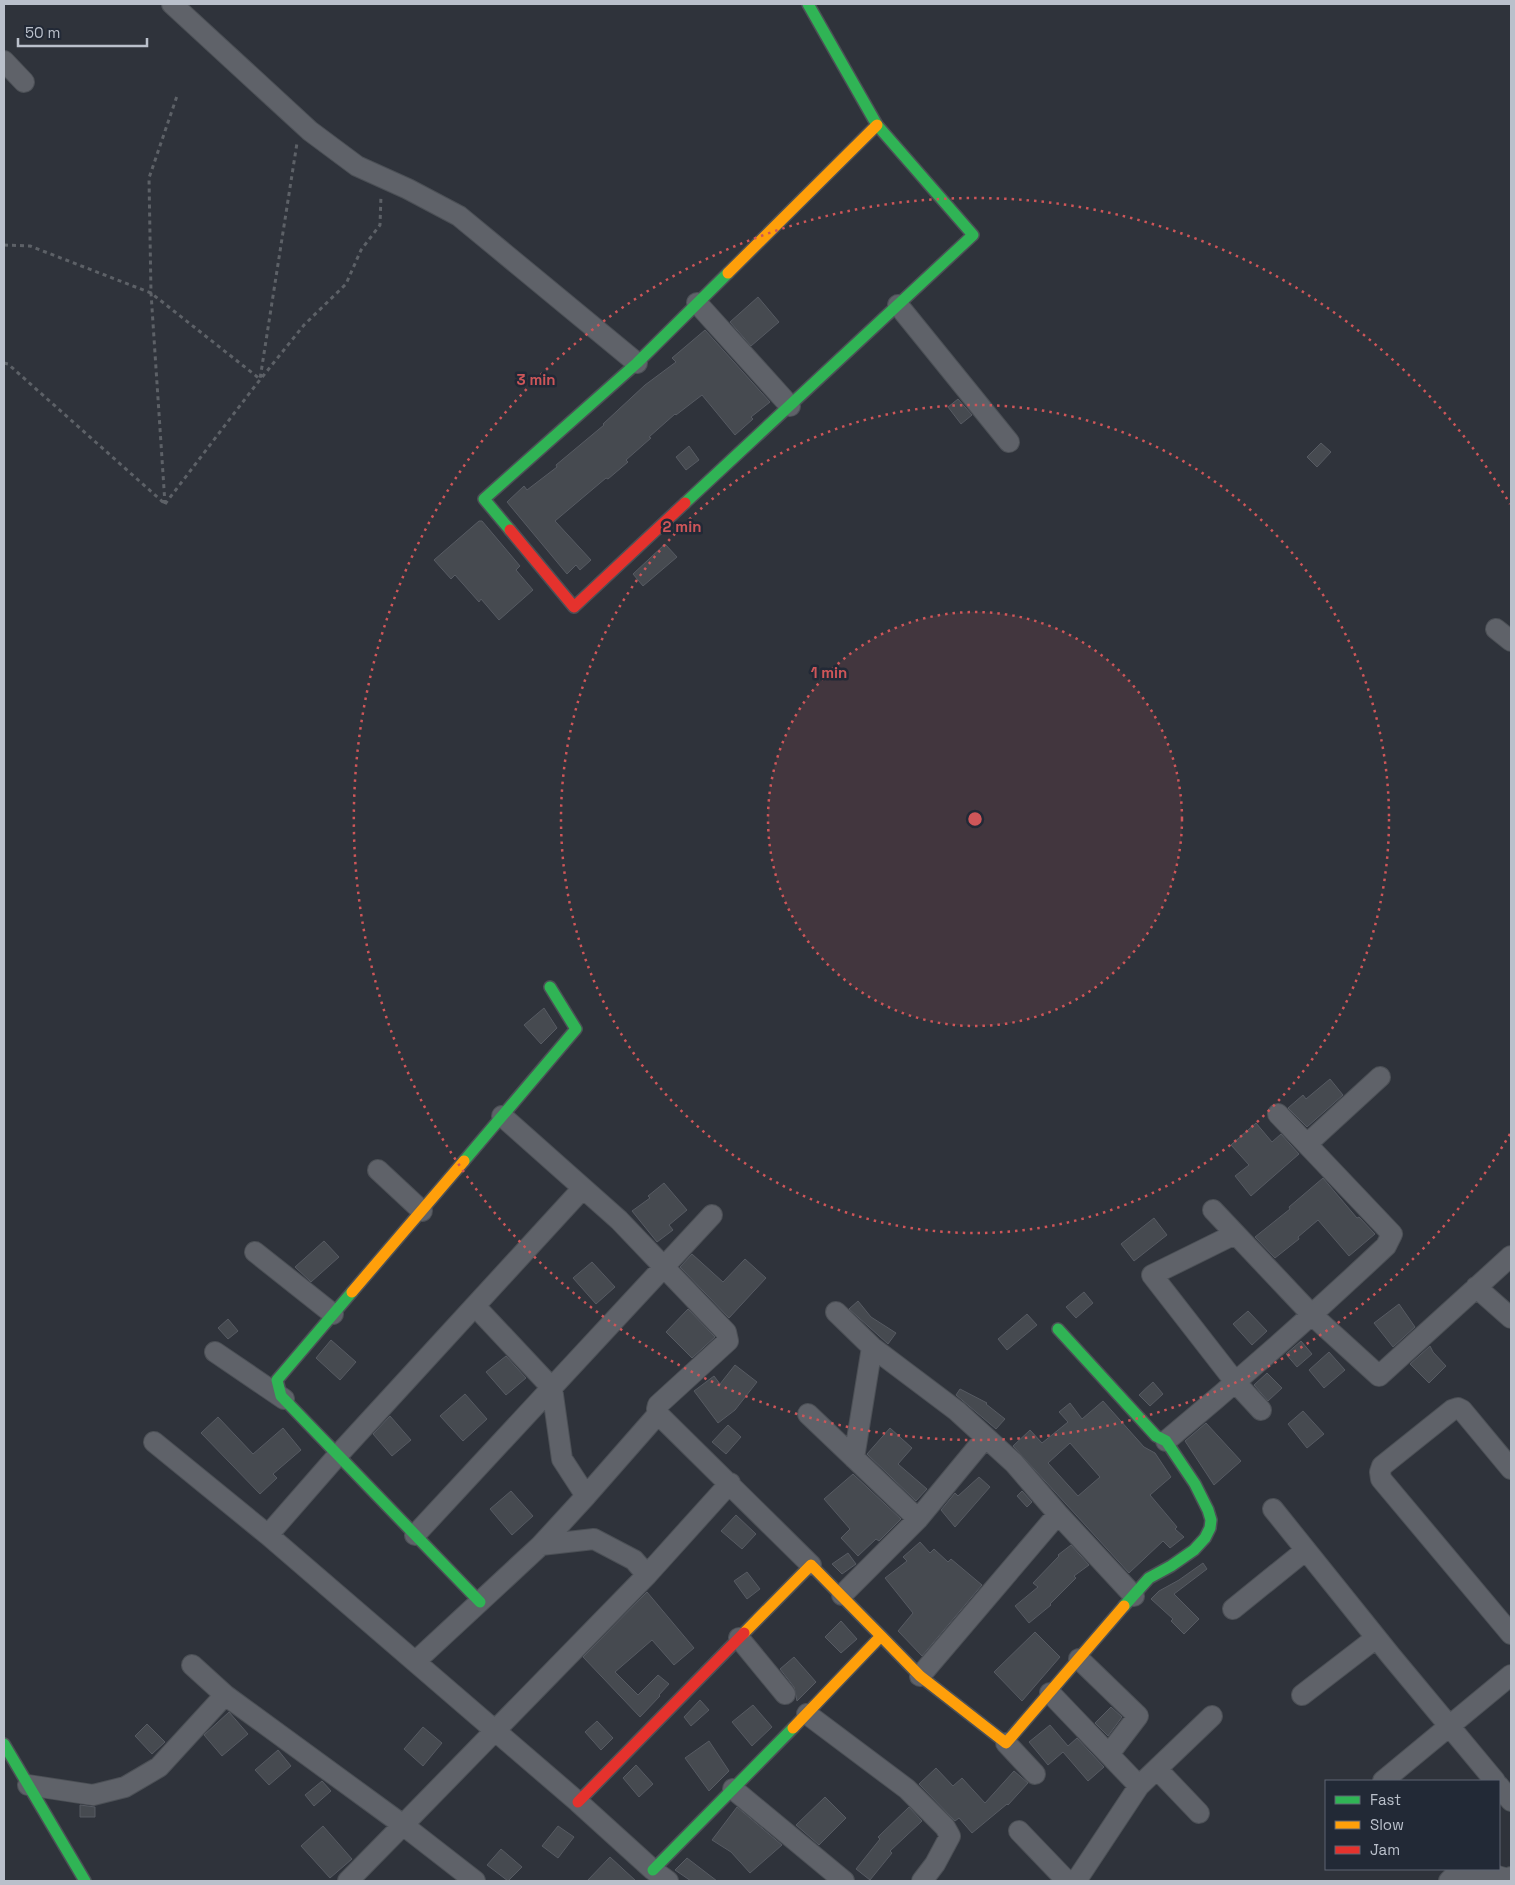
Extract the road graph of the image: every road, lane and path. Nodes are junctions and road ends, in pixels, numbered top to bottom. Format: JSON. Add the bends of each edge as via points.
{"nodes":[{"id":1,"x":172,"y":4,"type":"edge"},
{"id":2,"x":808,"y":4,"type":"edge"},
{"id":3,"x":4,"y":61,"type":"edge"},
{"id":4,"x":24,"y":82,"type":"dead end"},
{"id":5,"x":177,"y":96,"type":"dead end"},
{"id":6,"x":300,"y":122,"type":"junction"},
{"id":7,"x":877,"y":124,"type":"junction"},
{"id":8,"x":382,"y":177,"type":"junction"},
{"id":9,"x":4,"y":245,"type":"edge"},
{"id":10,"x":151,"y":293,"type":"junction"},
{"id":11,"x":697,"y":303,"type":"junction"},
{"id":12,"x":898,"y":305,"type":"junction"},
{"id":13,"x":4,"y":363,"type":"edge"},
{"id":14,"x":637,"y":363,"type":"junction"},
{"id":15,"x":260,"y":379,"type":"junction"},
{"id":16,"x":790,"y":406,"type":"junction"},
{"id":17,"x":1009,"y":442,"type":"dead end"},
{"id":18,"x":165,"y":504,"type":"junction"},
{"id":19,"x":550,"y":986,"type":"dead end"},
{"id":20,"x":1380,"y":1077,"type":"dead end"},
{"id":21,"x":1278,"y":1114,"type":"dead end"},
{"id":22,"x":502,"y":1116,"type":"junction"},
{"id":23,"x":1307,"y":1144,"type":"junction"},
{"id":24,"x":378,"y":1170,"type":"dead end"},
{"id":25,"x":584,"y":1188,"type":"junction"},
{"id":26,"x":1212,"y":1210,"type":"dead end"},
{"id":27,"x":422,"y":1211,"type":"junction"},
{"id":28,"x":712,"y":1215,"type":"dead end"},
{"id":29,"x":1235,"y":1234,"type":"junction"},
{"id":30,"x":255,"y":1252,"type":"dead end"},
{"id":31,"x":1511,"y":1256,"type":"edge"},
{"id":32,"x":664,"y":1267,"type":"junction"},
{"id":33,"x":1476,"y":1287,"type":"junction"},
{"id":34,"x":476,"y":1306,"type":"junction"},
{"id":35,"x":836,"y":1312,"type":"dead end"},
{"id":36,"x":332,"y":1314,"type":"junction"},
{"id":37,"x":1312,"y":1316,"type":"junction"},
{"id":38,"x":1511,"y":1318,"type":"edge"},
{"id":39,"x":1058,"y":1330,"type":"dead end"},
{"id":40,"x":872,"y":1347,"type":"junction"},
{"id":41,"x":215,"y":1352,"type":"dead end"},
{"id":42,"x":1236,"y":1383,"type":"junction"},
{"id":43,"x":552,"y":1388,"type":"junction"},
{"id":44,"x":284,"y":1399,"type":"junction"},
{"id":45,"x":1261,"y":1410,"type":"dead end"},
{"id":46,"x":658,"y":1414,"type":"junction"},
{"id":47,"x":808,"y":1414,"type":"dead end"},
{"id":48,"x":985,"y":1438,"type":"junction"},
{"id":49,"x":1166,"y":1441,"type":"junction"},
{"id":50,"x":154,"y":1442,"type":"dead end"},
{"id":51,"x":338,"y":1455,"type":"junction"},
{"id":52,"x":854,"y":1458,"type":"junction"},
{"id":53,"x":1511,"y":1469,"type":"edge"},
{"id":54,"x":730,"y":1483,"type":"junction"},
{"id":55,"x":586,"y":1496,"type":"junction"},
{"id":56,"x":1273,"y":1509,"type":"dead end"},
{"id":57,"x":1058,"y":1514,"type":"junction"},
{"id":58,"x":918,"y":1519,"type":"junction"},
{"id":59,"x":268,"y":1535,"type":"junction"},
{"id":60,"x":415,"y":1535,"type":"junction"},
{"id":61,"x":541,"y":1545,"type":"junction"},
{"id":62,"x":1306,"y":1550,"type":"junction"},
{"id":63,"x":811,"y":1565,"type":"junction"},
{"id":64,"x":647,"y":1575,"type":"junction"},
{"id":65,"x":842,"y":1595,"type":"junction"},
{"id":66,"x":1134,"y":1596,"type":"junction"},
{"id":67,"x":480,"y":1602,"type":"junction"},
{"id":68,"x":1232,"y":1609,"type":"dead end"},
{"id":69,"x":1511,"y":1634,"type":"edge"},
{"id":70,"x":880,"y":1636,"type":"junction"},
{"id":71,"x":739,"y":1638,"type":"junction"},
{"id":72,"x":1376,"y":1638,"type":"junction"},
{"id":73,"x":1079,"y":1659,"type":"junction"},
{"id":74,"x":416,"y":1661,"type":"junction"},
{"id":75,"x":192,"y":1665,"type":"dead end"},
{"id":76,"x":1511,"y":1675,"type":"edge"},
{"id":77,"x":920,"y":1676,"type":"junction"},
{"id":78,"x":1050,"y":1693,"type":"junction"},
{"id":79,"x":785,"y":1694,"type":"dead end"},
{"id":80,"x":225,"y":1695,"type":"junction"},
{"id":81,"x":1302,"y":1695,"type":"dead end"},
{"id":82,"x":807,"y":1714,"type":"junction"},
{"id":83,"x":1212,"y":1716,"type":"dead end"},
{"id":84,"x":1449,"y":1725,"type":"junction"},
{"id":85,"x":495,"y":1730,"type":"junction"},
{"id":86,"x":1006,"y":1743,"type":"junction"},
{"id":87,"x":4,"y":1744,"type":"edge"},
{"id":88,"x":1109,"y":1754,"type":"junction"},
{"id":89,"x":1157,"y":1768,"type":"junction"},
{"id":90,"x":1035,"y":1774,"type":"dead end"},
{"id":91,"x":1384,"y":1780,"type":"edge"},
{"id":92,"x":1494,"y":1780,"type":"edge"},
{"id":93,"x":28,"y":1785,"type":"junction"},
{"id":94,"x":1139,"y":1786,"type":"junction"},
{"id":95,"x":1500,"y":1787,"type":"edge"},
{"id":96,"x":733,"y":1790,"type":"junction"},
{"id":97,"x":1511,"y":1801,"type":"edge"},
{"id":98,"x":578,"y":1802,"type":"junction"},
{"id":99,"x":1199,"y":1813,"type":"dead end"},
{"id":100,"x":403,"y":1825,"type":"junction"},
{"id":101,"x":1019,"y":1831,"type":"dead end"},
{"id":102,"x":660,"y":1875,"type":"edge"},
{"id":103,"x":1511,"y":1877,"type":"edge"},
{"id":104,"x":85,"y":1881,"type":"edge"},
{"id":105,"x":348,"y":1881,"type":"edge"},
{"id":106,"x":475,"y":1881,"type":"edge"},
{"id":107,"x":844,"y":1881,"type":"edge"},
{"id":108,"x":922,"y":1881,"type":"edge"},
{"id":109,"x":1067,"y":1881,"type":"edge"},
{"id":110,"x":1076,"y":1881,"type":"edge"},
{"id":111,"x":1449,"y":1881,"type":"edge"}],
"edges":[{"from":1,"to":6,"type":"street"},
{"from":2,"to":7,"type":"street"},
{"from":3,"to":4,"type":"street"},
{"from":5,"to":10,"type":"path","via":[[149,178]]},
{"from":6,"to":8,"type":"street","via":[[357,166]]},
{"from":6,"to":15,"type":"path"},
{"from":7,"to":11,"type":"street"},
{"from":7,"to":12,"type":"street","via":[[973,235]]},
{"from":8,"to":14,"type":"street","via":[[459,216]]},
{"from":8,"to":15,"type":"path","via":[[380,226],[361,250],[346,284],[304,325]]},
{"from":9,"to":10,"type":"path","via":[[30,246]]},
{"from":10,"to":15,"type":"path"},
{"from":10,"to":18,"type":"path"},
{"from":11,"to":14,"type":"street"},
{"from":11,"to":16,"type":"street"},
{"from":12,"to":16,"type":"street"},
{"from":12,"to":17,"type":"street"},
{"from":13,"to":18,"type":"path"},
{"from":14,"to":16,"type":"street","via":[[484,499],[574,607]]},
{"from":15,"to":18,"type":"path"},
{"from":19,"to":22,"type":"street","via":[[576,1029]]},
{"from":20,"to":23,"type":"street"},
{"from":21,"to":23,"type":"street"},
{"from":22,"to":25,"type":"street"},
{"from":22,"to":27,"type":"street"},
{"from":23,"to":37,"type":"street","via":[[1392,1234],[1386,1246]]},
{"from":24,"to":27,"type":"street"},
{"from":25,"to":32,"type":"street"},
{"from":25,"to":34,"type":"street"},
{"from":26,"to":29,"type":"street"},
{"from":27,"to":36,"type":"street"},
{"from":28,"to":32,"type":"street"},
{"from":29,"to":37,"type":"street"},
{"from":29,"to":42,"type":"street","via":[[1152,1275]]},
{"from":30,"to":36,"type":"street"},
{"from":31,"to":33,"type":"street"},
{"from":32,"to":43,"type":"street"},
{"from":32,"to":46,"type":"street","via":[[726,1332],[728,1341],[658,1405]]},
{"from":33,"to":37,"type":"street","via":[[1379,1376]]},
{"from":33,"to":38,"type":"street"},
{"from":34,"to":43,"type":"street"},
{"from":34,"to":51,"type":"street"},
{"from":35,"to":40,"type":"street"},
{"from":36,"to":44,"type":"street","via":[[277,1380]]},
{"from":37,"to":42,"type":"street"},
{"from":39,"to":49,"type":"street","via":[[1156,1436]]},
{"from":40,"to":48,"type":"street","via":[[957,1411]]},
{"from":40,"to":52,"type":"street"},
{"from":41,"to":44,"type":"street"},
{"from":42,"to":45,"type":"street"},
{"from":42,"to":49,"type":"street"},
{"from":43,"to":55,"type":"street","via":[[562,1459]]},
{"from":43,"to":60,"type":"street"},
{"from":44,"to":51,"type":"street"},
{"from":46,"to":54,"type":"street"},
{"from":46,"to":55,"type":"street"},
{"from":47,"to":52,"type":"street"},
{"from":48,"to":57,"type":"street","via":[[1014,1463]]},
{"from":48,"to":58,"type":"street"},
{"from":49,"to":66,"type":"street","via":[[1205,1501],[1211,1528],[1199,1545],[1167,1570],[1149,1578]]},
{"from":50,"to":59,"type":"street"},
{"from":51,"to":59,"type":"street"},
{"from":51,"to":60,"type":"street"},
{"from":52,"to":58,"type":"street"},
{"from":53,"to":69,"type":"street","via":[[1458,1408],[1382,1466],[1380,1472],[1381,1479]]},
{"from":54,"to":63,"type":"street"},
{"from":54,"to":64,"type":"street"},
{"from":55,"to":61,"type":"street"},
{"from":56,"to":62,"type":"street"},
{"from":57,"to":66,"type":"street"},
{"from":57,"to":77,"type":"street"},
{"from":58,"to":65,"type":"street"},
{"from":59,"to":74,"type":"street"},
{"from":60,"to":67,"type":"street"},
{"from":61,"to":64,"type":"street","via":[[594,1539],[634,1560]]},
{"from":61,"to":67,"type":"street"},
{"from":62,"to":68,"type":"street"},
{"from":62,"to":72,"type":"street"},
{"from":63,"to":65,"type":"street"},
{"from":63,"to":71,"type":"street"},
{"from":64,"to":85,"type":"street"},
{"from":65,"to":70,"type":"street"},
{"from":66,"to":73,"type":"street"},
{"from":67,"to":74,"type":"street"},
{"from":70,"to":77,"type":"street"},
{"from":70,"to":82,"type":"street"},
{"from":71,"to":79,"type":"street"},
{"from":71,"to":98,"type":"street"},
{"from":72,"to":81,"type":"street"},
{"from":72,"to":84,"type":"street"},
{"from":73,"to":78,"type":"street"},
{"from":73,"to":88,"type":"street","via":[[1138,1716]]},
{"from":74,"to":85,"type":"street"},
{"from":75,"to":80,"type":"street"},
{"from":76,"to":84,"type":"street"},
{"from":77,"to":86,"type":"street"},
{"from":78,"to":86,"type":"street"},
{"from":78,"to":88,"type":"street"},
{"from":80,"to":93,"type":"street","via":[[159,1767],[125,1787],[93,1795]]},
{"from":80,"to":100,"type":"street"},
{"from":82,"to":96,"type":"street"},
{"from":82,"to":108,"type":"street","via":[[906,1789],[945,1827],[950,1836]]},
{"from":83,"to":89,"type":"street"},
{"from":84,"to":91,"type":"street"},
{"from":84,"to":92,"type":"street"},
{"from":85,"to":98,"type":"street"},
{"from":85,"to":100,"type":"street"},
{"from":86,"to":90,"type":"street"},
{"from":87,"to":93,"type":"street"},
{"from":88,"to":94,"type":"street"},
{"from":89,"to":94,"type":"street"},
{"from":89,"to":99,"type":"street"},
{"from":93,"to":104,"type":"street"},
{"from":94,"to":110,"type":"street"},
{"from":95,"to":97,"type":"street"},
{"from":96,"to":102,"type":"street"},
{"from":96,"to":107,"type":"street"},
{"from":98,"to":102,"type":"street"},
{"from":100,"to":105,"type":"street"},
{"from":100,"to":106,"type":"street"},
{"from":101,"to":109,"type":"street"},
{"from":103,"to":111,"type":"street","via":[[1460,1870]]}]}
